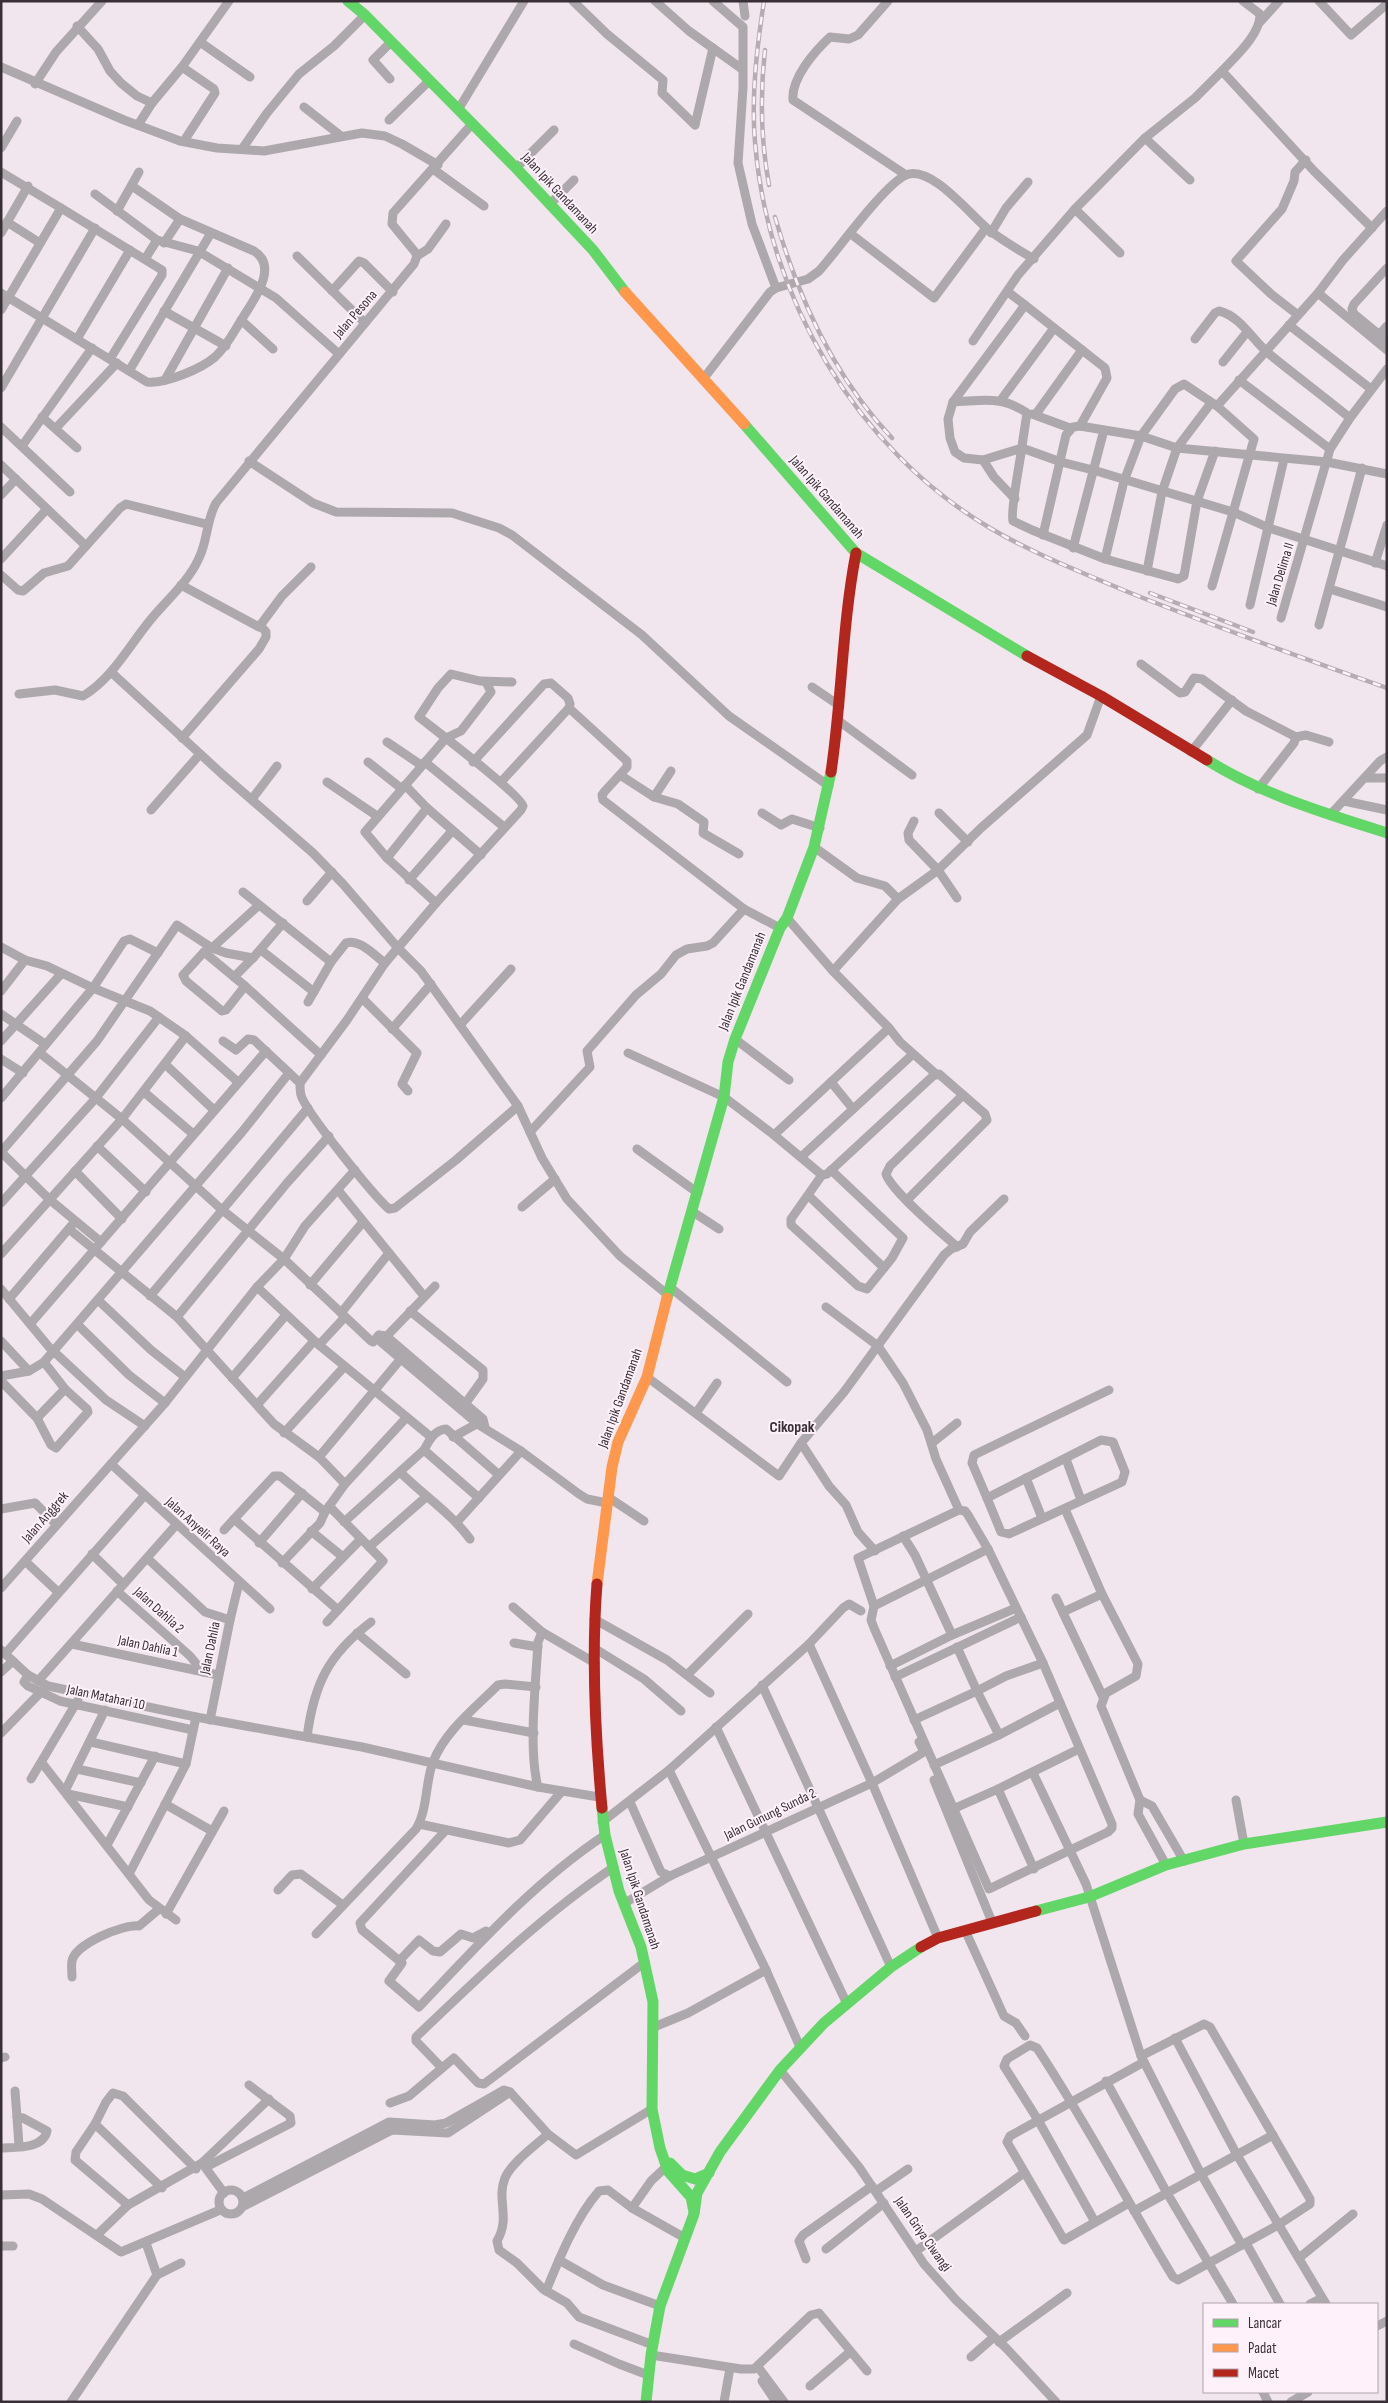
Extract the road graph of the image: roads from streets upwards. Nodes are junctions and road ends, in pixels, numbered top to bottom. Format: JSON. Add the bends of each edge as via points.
{"nodes":[{"id":1,"x":102,"y":1,"type":"edge"},
{"id":2,"x":229,"y":1,"type":"edge"},
{"id":3,"x":524,"y":1,"type":"edge"},
{"id":4,"x":573,"y":1,"type":"edge"},
{"id":5,"x":655,"y":1,"type":"edge"},
{"id":6,"x":713,"y":1,"type":"edge"},
{"id":7,"x":743,"y":1,"type":"edge"},
{"id":8,"x":888,"y":1,"type":"edge"},
{"id":9,"x":1243,"y":1,"type":"edge"},
{"id":10,"x":1279,"y":1,"type":"edge"},
{"id":11,"x":1319,"y":1,"type":"edge"},
{"id":12,"x":353,"y":3,"type":"edge"},
{"id":13,"x":1384,"y":4,"type":"edge"},
{"id":14,"x":365,"y":15,"type":"junction"},
{"id":15,"x":745,"y":16,"type":"dead end"},
{"id":16,"x":1260,"y":22,"type":"junction"},
{"id":17,"x":77,"y":26,"type":"junction"},
{"id":18,"x":200,"y":42,"type":"junction"},
{"id":19,"x":391,"y":42,"type":"junction"},
{"id":20,"x":713,"y":48,"type":"junction"},
{"id":21,"x":182,"y":66,"type":"junction"},
{"id":22,"x":1,"y":68,"type":"edge"},
{"id":23,"x":742,"y":69,"type":"junction"},
{"id":24,"x":1222,"y":71,"type":"junction"},
{"id":25,"x":250,"y":77,"type":"dead end"},
{"id":26,"x":390,"y":79,"type":"dead end"},
{"id":27,"x":429,"y":81,"type":"junction"},
{"id":28,"x":35,"y":84,"type":"junction"},
{"id":29,"x":152,"y":103,"type":"junction"},
{"id":30,"x":304,"y":106,"type":"dead end"},
{"id":31,"x":458,"y":110,"type":"junction"},
{"id":32,"x":389,"y":120,"type":"dead end"},
{"id":33,"x":17,"y":121,"type":"dead end"},
{"id":34,"x":472,"y":124,"type":"junction"},
{"id":35,"x":138,"y":125,"type":"junction"},
{"id":36,"x":554,"y":130,"type":"dead end"},
{"id":37,"x":341,"y":136,"type":"junction"},
{"id":38,"x":1145,"y":138,"type":"junction"},
{"id":39,"x":184,"y":141,"type":"junction"},
{"id":40,"x":1,"y":148,"type":"edge"},
{"id":41,"x":242,"y":149,"type":"junction"},
{"id":42,"x":1306,"y":160,"type":"junction"},
{"id":43,"x":436,"y":167,"type":"junction"},
{"id":44,"x":516,"y":168,"type":"junction"},
{"id":45,"x":1,"y":172,"type":"edge"},
{"id":46,"x":139,"y":172,"type":"dead end"},
{"id":47,"x":906,"y":175,"type":"junction"},
{"id":48,"x":574,"y":180,"type":"dead end"},
{"id":49,"x":1190,"y":180,"type":"dead end"},
{"id":50,"x":1028,"y":182,"type":"dead end"},
{"id":51,"x":28,"y":186,"type":"junction"},
{"id":52,"x":132,"y":186,"type":"junction"},
{"id":53,"x":95,"y":194,"type":"dead end"},
{"id":54,"x":550,"y":204,"type":"junction"},
{"id":55,"x":484,"y":206,"type":"dead end"},
{"id":56,"x":61,"y":208,"type":"junction"},
{"id":57,"x":1074,"y":210,"type":"junction"},
{"id":58,"x":117,"y":211,"type":"junction"},
{"id":59,"x":1387,"y":211,"type":"edge"},
{"id":60,"x":180,"y":219,"type":"junction"},
{"id":61,"x":7,"y":222,"type":"junction"},
{"id":62,"x":446,"y":224,"type":"dead end"},
{"id":63,"x":95,"y":228,"type":"junction"},
{"id":64,"x":1372,"y":228,"type":"junction"},
{"id":65,"x":989,"y":230,"type":"junction"},
{"id":66,"x":1,"y":233,"type":"edge"},
{"id":67,"x":211,"y":233,"type":"junction"},
{"id":68,"x":851,"y":234,"type":"junction"},
{"id":69,"x":160,"y":241,"type":"junction"},
{"id":70,"x":40,"y":243,"type":"junction"},
{"id":71,"x":130,"y":250,"type":"junction"},
{"id":72,"x":198,"y":252,"type":"junction"},
{"id":73,"x":1120,"y":253,"type":"dead end"},
{"id":74,"x":297,"y":256,"type":"dead end"},
{"id":75,"x":416,"y":256,"type":"junction"},
{"id":76,"x":145,"y":259,"type":"junction"},
{"id":77,"x":1034,"y":259,"type":"junction"},
{"id":78,"x":228,"y":268,"type":"junction"},
{"id":79,"x":1387,"y":268,"type":"edge"},
{"id":80,"x":261,"y":288,"type":"junction"},
{"id":81,"x":776,"y":288,"type":"junction"},
{"id":82,"x":332,"y":291,"type":"junction"},
{"id":83,"x":393,"y":292,"type":"junction"},
{"id":84,"x":1008,"y":292,"type":"junction"},
{"id":85,"x":1318,"y":293,"type":"junction"},
{"id":86,"x":5,"y":296,"type":"edge"},
{"id":87,"x":1024,"y":305,"type":"junction"},
{"id":88,"x":1,"y":310,"type":"edge"},
{"id":89,"x":164,"y":311,"type":"junction"},
{"id":90,"x":1298,"y":315,"type":"junction"},
{"id":91,"x":43,"y":318,"type":"junction"},
{"id":92,"x":241,"y":320,"type":"junction"},
{"id":93,"x":365,"y":323,"type":"junction"},
{"id":94,"x":1289,"y":324,"type":"junction"},
{"id":95,"x":1387,"y":326,"type":"edge"},
{"id":96,"x":192,"y":328,"type":"junction"},
{"id":97,"x":1054,"y":328,"type":"junction"},
{"id":98,"x":1247,"y":332,"type":"junction"},
{"id":99,"x":1383,"y":338,"type":"edge"},
{"id":100,"x":77,"y":339,"type":"junction"},
{"id":101,"x":1195,"y":339,"type":"dead end"},
{"id":102,"x":973,"y":341,"type":"dead end"},
{"id":103,"x":226,"y":346,"type":"junction"},
{"id":104,"x":92,"y":348,"type":"junction"},
{"id":105,"x":273,"y":349,"type":"dead end"},
{"id":106,"x":1082,"y":350,"type":"junction"},
{"id":107,"x":1387,"y":350,"type":"edge"},
{"id":108,"x":1267,"y":351,"type":"junction"},
{"id":109,"x":339,"y":354,"type":"junction"},
{"id":110,"x":114,"y":361,"type":"junction"},
{"id":111,"x":1223,"y":362,"type":"dead end"},
{"id":112,"x":1387,"y":369,"type":"edge"},
{"id":113,"x":129,"y":371,"type":"junction"},
{"id":114,"x":704,"y":378,"type":"junction"},
{"id":115,"x":165,"y":380,"type":"junction"},
{"id":116,"x":1239,"y":380,"type":"junction"},
{"id":117,"x":1,"y":388,"type":"edge"},
{"id":118,"x":1371,"y":389,"type":"junction"},
{"id":119,"x":1002,"y":400,"type":"junction"},
{"id":120,"x":953,"y":402,"type":"junction"},
{"id":121,"x":1214,"y":405,"type":"junction"},
{"id":122,"x":1031,"y":413,"type":"junction"},
{"id":123,"x":42,"y":417,"type":"junction"},
{"id":124,"x":1350,"y":418,"type":"junction"},
{"id":125,"x":1080,"y":426,"type":"junction"},
{"id":126,"x":1,"y":427,"type":"edge"},
{"id":127,"x":56,"y":428,"type":"junction"},
{"id":128,"x":1070,"y":428,"type":"junction"},
{"id":129,"x":1104,"y":430,"type":"junction"},
{"id":130,"x":1141,"y":436,"type":"junction"},
{"id":131,"x":22,"y":446,"type":"junction"},
{"id":132,"x":78,"y":448,"type":"dead end"},
{"id":133,"x":1022,"y":448,"type":"junction"},
{"id":134,"x":1177,"y":448,"type":"junction"},
{"id":135,"x":1330,"y":449,"type":"junction"},
{"id":136,"x":1215,"y":451,"type":"junction"},
{"id":137,"x":1250,"y":453,"type":"junction"},
{"id":138,"x":1284,"y":459,"type":"junction"},
{"id":139,"x":983,"y":460,"type":"junction"},
{"id":140,"x":249,"y":461,"type":"junction"},
{"id":141,"x":1061,"y":462,"type":"junction"},
{"id":142,"x":1327,"y":462,"type":"junction"},
{"id":143,"x":1,"y":465,"type":"edge"},
{"id":144,"x":1362,"y":468,"type":"junction"},
{"id":145,"x":1093,"y":470,"type":"junction"},
{"id":146,"x":1387,"y":474,"type":"edge"},
{"id":147,"x":16,"y":480,"type":"junction"},
{"id":148,"x":1124,"y":481,"type":"junction"},
{"id":149,"x":70,"y":492,"type":"dead end"},
{"id":150,"x":1162,"y":492,"type":"junction"},
{"id":151,"x":1,"y":495,"type":"edge"},
{"id":152,"x":1015,"y":499,"type":"junction"},
{"id":153,"x":1197,"y":501,"type":"junction"},
{"id":154,"x":48,"y":510,"type":"junction"},
{"id":155,"x":1233,"y":512,"type":"junction"},
{"id":156,"x":206,"y":524,"type":"junction"},
{"id":157,"x":1387,"y":525,"type":"edge"},
{"id":158,"x":1269,"y":528,"type":"junction"},
{"id":159,"x":1043,"y":535,"type":"junction"},
{"id":160,"x":1304,"y":539,"type":"junction"},
{"id":161,"x":86,"y":546,"type":"junction"},
{"id":162,"x":1074,"y":548,"type":"junction"},
{"id":163,"x":1340,"y":552,"type":"junction"},
{"id":164,"x":856,"y":553,"type":"junction"},
{"id":165,"x":1,"y":559,"type":"edge"},
{"id":166,"x":1105,"y":559,"type":"junction"},
{"id":167,"x":1375,"y":563,"type":"junction"},
{"id":168,"x":1387,"y":566,"type":"edge"},
{"id":169,"x":311,"y":567,"type":"dead end"},
{"id":170,"x":1147,"y":571,"type":"junction"},
{"id":171,"x":1,"y":574,"type":"edge"},
{"id":172,"x":181,"y":585,"type":"junction"},
{"id":173,"x":1212,"y":586,"type":"dead end"},
{"id":174,"x":1330,"y":589,"type":"junction"},
{"id":175,"x":1250,"y":605,"type":"dead end"},
{"id":176,"x":1387,"y":607,"type":"edge"},
{"id":177,"x":1281,"y":618,"type":"dead end"},
{"id":178,"x":260,"y":625,"type":"junction"},
{"id":179,"x":1319,"y":625,"type":"dead end"},
{"id":180,"x":1141,"y":664,"type":"dead end"},
{"id":181,"x":111,"y":672,"type":"junction"},
{"id":182,"x":486,"y":682,"type":"junction"},
{"id":183,"x":512,"y":682,"type":"dead end"},
{"id":184,"x":812,"y":687,"type":"dead end"},
{"id":185,"x":19,"y":694,"type":"dead end"},
{"id":186,"x":1101,"y":696,"type":"junction"},
{"id":187,"x":1232,"y":700,"type":"junction"},
{"id":188,"x":840,"y":706,"type":"junction"},
{"id":189,"x":569,"y":708,"type":"junction"},
{"id":190,"x":839,"y":721,"type":"junction"},
{"id":191,"x":1296,"y":737,"type":"junction"},
{"id":192,"x":182,"y":738,"type":"junction"},
{"id":193,"x":446,"y":738,"type":"junction"},
{"id":194,"x":387,"y":742,"type":"dead end"},
{"id":195,"x":1329,"y":742,"type":"dead end"},
{"id":196,"x":1191,"y":752,"type":"junction"},
{"id":197,"x":200,"y":754,"type":"junction"},
{"id":198,"x":1387,"y":757,"type":"edge"},
{"id":199,"x":368,"y":762,"type":"dead end"},
{"id":200,"x":473,"y":762,"type":"junction"},
{"id":201,"x":423,"y":763,"type":"junction"},
{"id":202,"x":277,"y":766,"type":"dead end"},
{"id":203,"x":671,"y":771,"type":"dead end"},
{"id":204,"x":620,"y":775,"type":"junction"},
{"id":205,"x":912,"y":775,"type":"dead end"},
{"id":206,"x":1366,"y":778,"type":"junction"},
{"id":207,"x":1387,"y":778,"type":"edge"},
{"id":208,"x":327,"y":782,"type":"dead end"},
{"id":209,"x":501,"y":782,"type":"junction"},
{"id":210,"x":829,"y":786,"type":"junction"},
{"id":211,"x":403,"y":787,"type":"junction"},
{"id":212,"x":1258,"y":789,"type":"junction"},
{"id":213,"x":654,"y":797,"type":"junction"},
{"id":214,"x":252,"y":798,"type":"junction"},
{"id":215,"x":1344,"y":801,"type":"junction"},
{"id":216,"x":427,"y":808,"type":"junction"},
{"id":217,"x":151,"y":810,"type":"dead end"},
{"id":218,"x":1387,"y":810,"type":"edge"},
{"id":219,"x":939,"y":813,"type":"dead end"},
{"id":220,"x":762,"y":814,"type":"dead end"},
{"id":221,"x":1330,"y":815,"type":"junction"},
{"id":222,"x":377,"y":816,"type":"junction"},
{"id":223,"x":914,"y":821,"type":"dead end"},
{"id":224,"x":504,"y":827,"type":"junction"},
{"id":225,"x":820,"y":828,"type":"junction"},
{"id":226,"x":452,"y":831,"type":"junction"},
{"id":227,"x":1387,"y":833,"type":"edge"},
{"id":228,"x":968,"y":842,"type":"junction"},
{"id":229,"x":814,"y":848,"type":"junction"},
{"id":230,"x":739,"y":854,"type":"dead end"},
{"id":231,"x":481,"y":855,"type":"junction"},
{"id":232,"x":387,"y":858,"type":"junction"},
{"id":233,"x":938,"y":870,"type":"junction"},
{"id":234,"x":332,"y":872,"type":"junction"},
{"id":235,"x":410,"y":880,"type":"junction"},
{"id":236,"x":243,"y":892,"type":"dead end"},
{"id":237,"x":957,"y":898,"type":"dead end"},
{"id":238,"x":898,"y":899,"type":"junction"},
{"id":239,"x":307,"y":901,"type":"dead end"},
{"id":240,"x":436,"y":903,"type":"junction"},
{"id":241,"x":259,"y":905,"type":"junction"},
{"id":242,"x":744,"y":909,"type":"junction"},
{"id":243,"x":787,"y":918,"type":"junction"},
{"id":244,"x":283,"y":923,"type":"junction"},
{"id":245,"x":780,"y":928,"type":"junction"},
{"id":246,"x":1,"y":947,"type":"edge"},
{"id":247,"x":398,"y":948,"type":"junction"},
{"id":248,"x":208,"y":950,"type":"junction"},
{"id":249,"x":261,"y":950,"type":"junction"},
{"id":250,"x":158,"y":953,"type":"junction"},
{"id":251,"x":253,"y":958,"type":"junction"},
{"id":252,"x":25,"y":960,"type":"junction"},
{"id":253,"x":331,"y":962,"type":"junction"},
{"id":254,"x":385,"y":963,"type":"junction"},
{"id":255,"x":512,"y":969,"type":"dead end"},
{"id":256,"x":833,"y":972,"type":"junction"},
{"id":257,"x":61,"y":974,"type":"junction"},
{"id":258,"x":234,"y":977,"type":"junction"},
{"id":259,"x":431,"y":984,"type":"junction"},
{"id":260,"x":245,"y":986,"type":"junction"},
{"id":261,"x":93,"y":988,"type":"junction"},
{"id":262,"x":1,"y":991,"type":"edge"},
{"id":263,"x":314,"y":992,"type":"junction"},
{"id":264,"x":362,"y":998,"type":"junction"},
{"id":265,"x":126,"y":1001,"type":"junction"},
{"id":266,"x":308,"y":1002,"type":"dead end"},
{"id":267,"x":1,"y":1014,"type":"edge"},
{"id":268,"x":160,"y":1017,"type":"junction"},
{"id":269,"x":16,"y":1025,"type":"junction"},
{"id":270,"x":460,"y":1025,"type":"junction"},
{"id":271,"x":392,"y":1028,"type":"junction"},
{"id":272,"x":889,"y":1028,"type":"junction"},
{"id":273,"x":186,"y":1036,"type":"junction"},
{"id":274,"x":735,"y":1039,"type":"junction"},
{"id":275,"x":1,"y":1041,"type":"edge"},
{"id":276,"x":223,"y":1041,"type":"dead end"},
{"id":277,"x":45,"y":1044,"type":"junction"},
{"id":278,"x":266,"y":1050,"type":"junction"},
{"id":279,"x":40,"y":1053,"type":"junction"},
{"id":280,"x":628,"y":1053,"type":"dead end"},
{"id":281,"x":912,"y":1054,"type":"junction"},
{"id":282,"x":321,"y":1055,"type":"junction"},
{"id":283,"x":1,"y":1059,"type":"edge"},
{"id":284,"x":166,"y":1065,"type":"junction"},
{"id":285,"x":23,"y":1073,"type":"junction"},
{"id":286,"x":289,"y":1073,"type":"junction"},
{"id":287,"x":936,"y":1074,"type":"junction"},
{"id":288,"x":67,"y":1076,"type":"junction"},
{"id":289,"x":789,"y":1080,"type":"dead end"},
{"id":290,"x":238,"y":1082,"type":"junction"},
{"id":291,"x":830,"y":1082,"type":"junction"},
{"id":292,"x":300,"y":1084,"type":"junction"},
{"id":293,"x":408,"y":1091,"type":"dead end"},
{"id":294,"x":144,"y":1092,"type":"junction"},
{"id":295,"x":962,"y":1096,"type":"junction"},
{"id":296,"x":724,"y":1097,"type":"junction"},
{"id":297,"x":1,"y":1098,"type":"edge"},
{"id":298,"x":95,"y":1099,"type":"junction"},
{"id":299,"x":518,"y":1106,"type":"junction"},
{"id":300,"x":308,"y":1108,"type":"junction"},
{"id":301,"x":853,"y":1109,"type":"junction"},
{"id":302,"x":214,"y":1110,"type":"junction"},
{"id":303,"x":122,"y":1119,"type":"junction"},
{"id":304,"x":530,"y":1132,"type":"junction"},
{"id":305,"x":192,"y":1133,"type":"junction"},
{"id":306,"x":774,"y":1135,"type":"junction"},
{"id":307,"x":329,"y":1136,"type":"junction"},
{"id":308,"x":97,"y":1146,"type":"junction"},
{"id":309,"x":637,"y":1149,"type":"dead end"},
{"id":310,"x":1,"y":1152,"type":"edge"},
{"id":311,"x":801,"y":1157,"type":"junction"},
{"id":312,"x":169,"y":1163,"type":"junction"},
{"id":313,"x":355,"y":1170,"type":"junction"},
{"id":314,"x":831,"y":1170,"type":"junction"},
{"id":315,"x":75,"y":1171,"type":"junction"},
{"id":316,"x":24,"y":1176,"type":"junction"},
{"id":317,"x":822,"y":1176,"type":"junction"},
{"id":318,"x":554,"y":1179,"type":"junction"},
{"id":319,"x":195,"y":1185,"type":"junction"},
{"id":320,"x":338,"y":1190,"type":"junction"},
{"id":321,"x":146,"y":1192,"type":"junction"},
{"id":322,"x":698,"y":1193,"type":"junction"},
{"id":323,"x":809,"y":1196,"type":"junction"},
{"id":324,"x":49,"y":1199,"type":"junction"},
{"id":325,"x":1004,"y":1199,"type":"dead end"},
{"id":326,"x":907,"y":1200,"type":"junction"},
{"id":327,"x":1,"y":1202,"type":"edge"},
{"id":328,"x":522,"y":1207,"type":"dead end"},
{"id":329,"x":221,"y":1209,"type":"junction"},
{"id":330,"x":693,"y":1212,"type":"junction"},
{"id":331,"x":122,"y":1219,"type":"junction"},
{"id":332,"x":76,"y":1221,"type":"junction"},
{"id":333,"x":363,"y":1222,"type":"junction"},
{"id":334,"x":69,"y":1229,"type":"junction"},
{"id":335,"x":719,"y":1229,"type":"dead end"},
{"id":336,"x":248,"y":1230,"type":"junction"},
{"id":337,"x":98,"y":1245,"type":"junction"},
{"id":338,"x":957,"y":1247,"type":"junction"},
{"id":339,"x":389,"y":1253,"type":"junction"},
{"id":340,"x":1,"y":1254,"type":"edge"},
{"id":341,"x":284,"y":1259,"type":"junction"},
{"id":342,"x":884,"y":1268,"type":"junction"},
{"id":343,"x":121,"y":1272,"type":"junction"},
{"id":344,"x":310,"y":1285,"type":"junction"},
{"id":345,"x":435,"y":1286,"type":"dead end"},
{"id":346,"x":258,"y":1287,"type":"junction"},
{"id":347,"x":1,"y":1289,"type":"edge"},
{"id":348,"x":670,"y":1291,"type":"junction"},
{"id":349,"x":150,"y":1296,"type":"junction"},
{"id":350,"x":424,"y":1296,"type":"junction"},
{"id":351,"x":8,"y":1299,"type":"junction"},
{"id":352,"x":98,"y":1300,"type":"junction"},
{"id":353,"x":826,"y":1307,"type":"dead end"},
{"id":354,"x":410,"y":1312,"type":"junction"},
{"id":355,"x":286,"y":1315,"type":"junction"},
{"id":356,"x":342,"y":1316,"type":"junction"},
{"id":357,"x":177,"y":1317,"type":"junction"},
{"id":358,"x":31,"y":1323,"type":"junction"},
{"id":359,"x":77,"y":1324,"type":"junction"},
{"id":360,"x":382,"y":1338,"type":"junction"},
{"id":361,"x":1,"y":1342,"type":"edge"},
{"id":362,"x":316,"y":1343,"type":"junction"},
{"id":363,"x":878,"y":1346,"type":"junction"},
{"id":364,"x":207,"y":1348,"type":"junction"},
{"id":365,"x":54,"y":1349,"type":"junction"},
{"id":366,"x":404,"y":1356,"type":"junction"},
{"id":367,"x":44,"y":1362,"type":"junction"},
{"id":368,"x":344,"y":1367,"type":"junction"},
{"id":369,"x":29,"y":1372,"type":"junction"},
{"id":370,"x":1,"y":1376,"type":"edge"},
{"id":371,"x":185,"y":1377,"type":"junction"},
{"id":372,"x":647,"y":1377,"type":"junction"},
{"id":373,"x":232,"y":1378,"type":"junction"},
{"id":374,"x":1,"y":1381,"type":"edge"},
{"id":375,"x":787,"y":1382,"type":"dead end"},
{"id":376,"x":717,"y":1383,"type":"dead end"},
{"id":377,"x":65,"y":1389,"type":"junction"},
{"id":378,"x":443,"y":1390,"type":"junction"},
{"id":379,"x":1109,"y":1390,"type":"dead end"},
{"id":380,"x":375,"y":1391,"type":"junction"},
{"id":381,"x":165,"y":1403,"type":"junction"},
{"id":382,"x":465,"y":1404,"type":"junction"},
{"id":383,"x":257,"y":1406,"type":"junction"},
{"id":384,"x":696,"y":1413,"type":"junction"},
{"id":385,"x":37,"y":1418,"type":"junction"},
{"id":386,"x":406,"y":1418,"type":"junction"},
{"id":387,"x":957,"y":1423,"type":"dead end"},
{"id":388,"x":482,"y":1424,"type":"junction"},
{"id":389,"x":145,"y":1426,"type":"junction"},
{"id":390,"x":284,"y":1433,"type":"junction"},
{"id":391,"x":431,"y":1437,"type":"junction"},
{"id":392,"x":454,"y":1437,"type":"junction"},
{"id":393,"x":801,"y":1443,"type":"junction"},
{"id":394,"x":932,"y":1443,"type":"junction"},
{"id":395,"x":424,"y":1450,"type":"junction"},
{"id":396,"x":521,"y":1451,"type":"junction"},
{"id":397,"x":319,"y":1457,"type":"junction"},
{"id":398,"x":1066,"y":1459,"type":"junction"},
{"id":399,"x":111,"y":1464,"type":"junction"},
{"id":400,"x":400,"y":1472,"type":"junction"},
{"id":401,"x":498,"y":1474,"type":"junction"},
{"id":402,"x":1026,"y":1478,"type":"junction"},
{"id":403,"x":345,"y":1484,"type":"junction"},
{"id":404,"x":302,"y":1493,"type":"junction"},
{"id":405,"x":144,"y":1496,"type":"junction"},
{"id":406,"x":426,"y":1498,"type":"junction"},
{"id":407,"x":479,"y":1498,"type":"junction"},
{"id":408,"x":988,"y":1498,"type":"junction"},
{"id":409,"x":608,"y":1500,"type":"junction"},
{"id":410,"x":1081,"y":1500,"type":"junction"},
{"id":411,"x":327,"y":1509,"type":"junction"},
{"id":412,"x":1065,"y":1509,"type":"junction"},
{"id":413,"x":2,"y":1510,"type":"edge"},
{"id":414,"x":959,"y":1510,"type":"junction"},
{"id":415,"x":1042,"y":1518,"type":"junction"},
{"id":416,"x":234,"y":1519,"type":"junction"},
{"id":417,"x":644,"y":1521,"type":"dead end"},
{"id":418,"x":344,"y":1522,"type":"junction"},
{"id":419,"x":457,"y":1522,"type":"junction"},
{"id":420,"x":56,"y":1524,"type":"junction"},
{"id":421,"x":176,"y":1525,"type":"junction"},
{"id":422,"x":224,"y":1530,"type":"dead end"},
{"id":423,"x":311,"y":1531,"type":"junction"},
{"id":424,"x":903,"y":1536,"type":"junction"},
{"id":425,"x":470,"y":1539,"type":"dead end"},
{"id":426,"x":361,"y":1540,"type":"junction"},
{"id":427,"x":259,"y":1543,"type":"junction"},
{"id":428,"x":369,"y":1547,"type":"junction"},
{"id":429,"x":874,"y":1550,"type":"junction"},
{"id":430,"x":988,"y":1550,"type":"junction"},
{"id":431,"x":92,"y":1554,"type":"junction"},
{"id":432,"x":343,"y":1557,"type":"junction"},
{"id":433,"x":148,"y":1558,"type":"junction"},
{"id":434,"x":24,"y":1561,"type":"junction"},
{"id":435,"x":282,"y":1563,"type":"junction"},
{"id":436,"x":925,"y":1580,"type":"junction"},
{"id":437,"x":240,"y":1583,"type":"junction"},
{"id":438,"x":1,"y":1588,"type":"edge"},
{"id":439,"x":120,"y":1588,"type":"junction"},
{"id":440,"x":312,"y":1589,"type":"junction"},
{"id":441,"x":58,"y":1592,"type":"junction"},
{"id":442,"x":1102,"y":1594,"type":"junction"},
{"id":443,"x":1056,"y":1598,"type":"dead end"},
{"id":444,"x":874,"y":1606,"type":"junction"},
{"id":445,"x":513,"y":1607,"type":"dead end"},
{"id":446,"x":270,"y":1608,"type":"dead end"},
{"id":447,"x":1016,"y":1608,"type":"junction"},
{"id":448,"x":338,"y":1610,"type":"junction"},
{"id":449,"x":861,"y":1611,"type":"dead end"},
{"id":450,"x":1063,"y":1612,"type":"junction"},
{"id":451,"x":748,"y":1614,"type":"dead end"},
{"id":452,"x":1021,"y":1617,"type":"junction"},
{"id":453,"x":594,"y":1619,"type":"junction"},
{"id":454,"x":230,"y":1620,"type":"junction"},
{"id":455,"x":327,"y":1622,"type":"dead end"},
{"id":456,"x":371,"y":1622,"type":"dead end"},
{"id":457,"x":542,"y":1632,"type":"junction"},
{"id":458,"x":357,"y":1633,"type":"junction"},
{"id":459,"x":952,"y":1634,"type":"junction"},
{"id":460,"x":514,"y":1643,"type":"dead end"},
{"id":461,"x":72,"y":1644,"type":"junction"},
{"id":462,"x":809,"y":1644,"type":"junction"},
{"id":463,"x":538,"y":1647,"type":"junction"},
{"id":464,"x":957,"y":1647,"type":"junction"},
{"id":465,"x":594,"y":1648,"type":"junction"},
{"id":466,"x":3,"y":1652,"type":"edge"},
{"id":467,"x":13,"y":1661,"type":"junction"},
{"id":468,"x":595,"y":1663,"type":"junction"},
{"id":469,"x":1043,"y":1663,"type":"junction"},
{"id":470,"x":890,"y":1666,"type":"junction"},
{"id":471,"x":1,"y":1672,"type":"edge"},
{"id":472,"x":204,"y":1672,"type":"junction"},
{"id":473,"x":406,"y":1674,"type":"dead end"},
{"id":474,"x":688,"y":1674,"type":"junction"},
{"id":475,"x":28,"y":1675,"type":"junction"},
{"id":476,"x":218,"y":1675,"type":"junction"},
{"id":477,"x":895,"y":1677,"type":"junction"},
{"id":478,"x":38,"y":1681,"type":"junction"},
{"id":479,"x":762,"y":1685,"type":"junction"},
{"id":480,"x":536,"y":1687,"type":"junction"},
{"id":481,"x":977,"y":1691,"type":"junction"},
{"id":482,"x":40,"y":1693,"type":"junction"},
{"id":483,"x":81,"y":1693,"type":"junction"},
{"id":484,"x":710,"y":1693,"type":"dead end"},
{"id":485,"x":1103,"y":1697,"type":"junction"},
{"id":486,"x":1060,"y":1703,"type":"junction"},
{"id":487,"x":76,"y":1704,"type":"junction"},
{"id":488,"x":105,"y":1710,"type":"junction"},
{"id":489,"x":681,"y":1711,"type":"dead end"},
{"id":490,"x":196,"y":1717,"type":"junction"},
{"id":491,"x":911,"y":1718,"type":"junction"},
{"id":492,"x":210,"y":1720,"type":"junction"},
{"id":493,"x":464,"y":1720,"type":"junction"},
{"id":494,"x":716,"y":1727,"type":"junction"},
{"id":495,"x":193,"y":1730,"type":"junction"},
{"id":496,"x":1,"y":1733,"type":"edge"},
{"id":497,"x":534,"y":1733,"type":"junction"},
{"id":498,"x":998,"y":1735,"type":"junction"},
{"id":499,"x":307,"y":1737,"type":"junction"},
{"id":500,"x":91,"y":1742,"type":"junction"},
{"id":501,"x":1079,"y":1749,"type":"junction"},
{"id":502,"x":924,"y":1752,"type":"junction"},
{"id":503,"x":155,"y":1756,"type":"junction"},
{"id":504,"x":42,"y":1763,"type":"junction"},
{"id":505,"x":186,"y":1764,"type":"junction"},
{"id":506,"x":432,"y":1764,"type":"junction"},
{"id":507,"x":934,"y":1765,"type":"junction"},
{"id":508,"x":77,"y":1769,"type":"junction"},
{"id":509,"x":669,"y":1770,"type":"junction"},
{"id":510,"x":1032,"y":1773,"type":"junction"},
{"id":511,"x":31,"y":1779,"type":"dead end"},
{"id":512,"x":141,"y":1783,"type":"junction"},
{"id":513,"x":872,"y":1783,"type":"junction"},
{"id":514,"x":538,"y":1787,"type":"junction"},
{"id":515,"x":998,"y":1789,"type":"junction"},
{"id":516,"x":67,"y":1793,"type":"junction"},
{"id":517,"x":560,"y":1793,"type":"junction"},
{"id":518,"x":600,"y":1799,"type":"junction"},
{"id":519,"x":1140,"y":1800,"type":"junction"},
{"id":520,"x":1236,"y":1800,"type":"dead end"},
{"id":521,"x":630,"y":1802,"type":"junction"},
{"id":522,"x":165,"y":1804,"type":"junction"},
{"id":523,"x":818,"y":1806,"type":"junction"},
{"id":524,"x":128,"y":1807,"type":"junction"},
{"id":525,"x":953,"y":1809,"type":"junction"},
{"id":526,"x":224,"y":1811,"type":"dead end"},
{"id":527,"x":602,"y":1822,"type":"junction"},
{"id":528,"x":1387,"y":1822,"type":"edge"},
{"id":529,"x":419,"y":1824,"type":"junction"},
{"id":530,"x":446,"y":1830,"type":"junction"},
{"id":531,"x":212,"y":1831,"type":"junction"},
{"id":532,"x":765,"y":1832,"type":"junction"},
{"id":533,"x":604,"y":1835,"type":"junction"},
{"id":534,"x":1244,"y":1844,"type":"junction"},
{"id":535,"x":106,"y":1845,"type":"junction"},
{"id":536,"x":1070,"y":1850,"type":"junction"},
{"id":537,"x":712,"y":1857,"type":"junction"},
{"id":538,"x":1184,"y":1861,"type":"junction"},
{"id":539,"x":1166,"y":1865,"type":"junction"},
{"id":540,"x":614,"y":1868,"type":"junction"},
{"id":541,"x":1034,"y":1869,"type":"junction"},
{"id":542,"x":129,"y":1874,"type":"junction"},
{"id":543,"x":670,"y":1876,"type":"junction"},
{"id":544,"x":278,"y":1890,"type":"dead end"},
{"id":545,"x":1089,"y":1898,"type":"junction"},
{"id":546,"x":625,"y":1903,"type":"junction"},
{"id":547,"x":343,"y":1905,"type":"junction"},
{"id":548,"x":163,"y":1912,"type":"junction"},
{"id":549,"x":176,"y":1920,"type":"dead end"},
{"id":550,"x":992,"y":1922,"type":"junction"},
{"id":551,"x":499,"y":1923,"type":"junction"},
{"id":552,"x":965,"y":1930,"type":"junction"},
{"id":553,"x":316,"y":1934,"type":"dead end"},
{"id":554,"x":938,"y":1938,"type":"junction"},
{"id":555,"x":399,"y":1961,"type":"junction"},
{"id":556,"x":645,"y":1962,"type":"junction"},
{"id":557,"x":890,"y":1967,"type":"junction"},
{"id":558,"x":766,"y":1970,"type":"junction"},
{"id":559,"x":72,"y":1977,"type":"dead end"},
{"id":560,"x":847,"y":2004,"type":"junction"},
{"id":561,"x":654,"y":2027,"type":"junction"},
{"id":562,"x":1024,"y":2036,"type":"dead end"},
{"id":563,"x":1176,"y":2038,"type":"junction"},
{"id":564,"x":800,"y":2047,"type":"junction"},
{"id":565,"x":1142,"y":2059,"type":"junction"},
{"id":566,"x":442,"y":2068,"type":"junction"},
{"id":567,"x":780,"y":2070,"type":"junction"},
{"id":568,"x":1106,"y":2081,"type":"junction"},
{"id":569,"x":249,"y":2085,"type":"dead end"},
{"id":570,"x":15,"y":2091,"type":"dead end"},
{"id":571,"x":269,"y":2099,"type":"junction"},
{"id":572,"x":1072,"y":2100,"type":"junction"},
{"id":573,"x":390,"y":2103,"type":"dead end"},
{"id":574,"x":652,"y":2109,"type":"junction"},
{"id":575,"x":17,"y":2117,"type":"junction"},
{"id":576,"x":1038,"y":2120,"type":"junction"},
{"id":577,"x":95,"y":2124,"type":"junction"},
{"id":578,"x":548,"y":2134,"type":"junction"},
{"id":579,"x":1273,"y":2135,"type":"junction"},
{"id":580,"x":19,"y":2146,"type":"junction"},
{"id":581,"x":1,"y":2148,"type":"edge"},
{"id":582,"x":1237,"y":2155,"type":"junction"},
{"id":583,"x":668,"y":2165,"type":"junction"},
{"id":584,"x":201,"y":2166,"type":"junction"},
{"id":585,"x":908,"y":2169,"type":"dead end"},
{"id":586,"x":709,"y":2173,"type":"junction"},
{"id":587,"x":1024,"y":2173,"type":"junction"},
{"id":588,"x":1202,"y":2174,"type":"junction"},
{"id":589,"x":162,"y":2188,"type":"junction"},
{"id":590,"x":874,"y":2189,"type":"junction"},
{"id":591,"x":224,"y":2193,"type":"junction"},
{"id":592,"x":1167,"y":2193,"type":"junction"},
{"id":593,"x":1,"y":2195,"type":"edge"},
{"id":594,"x":244,"y":2202,"type":"junction"},
{"id":595,"x":884,"y":2203,"type":"junction"},
{"id":596,"x":128,"y":2205,"type":"junction"},
{"id":597,"x":1131,"y":2207,"type":"junction"},
{"id":598,"x":632,"y":2208,"type":"junction"},
{"id":599,"x":220,"y":2210,"type":"junction"},
{"id":600,"x":694,"y":2214,"type":"junction"},
{"id":601,"x":1353,"y":2214,"type":"dead end"},
{"id":602,"x":1095,"y":2222,"type":"junction"},
{"id":603,"x":1278,"y":2225,"type":"junction"},
{"id":604,"x":97,"y":2235,"type":"junction"},
{"id":605,"x":685,"y":2238,"type":"junction"},
{"id":606,"x":146,"y":2243,"type":"junction"},
{"id":607,"x":1244,"y":2244,"type":"junction"},
{"id":608,"x":1,"y":2246,"type":"edge"},
{"id":609,"x":13,"y":2246,"type":"dead end"},
{"id":610,"x":826,"y":2249,"type":"dead end"},
{"id":611,"x":916,"y":2251,"type":"junction"},
{"id":612,"x":1299,"y":2258,"type":"junction"},
{"id":613,"x":806,"y":2259,"type":"dead end"},
{"id":614,"x":559,"y":2260,"type":"junction"},
{"id":615,"x":181,"y":2263,"type":"dead end"},
{"id":616,"x":1208,"y":2263,"type":"junction"},
{"id":617,"x":157,"y":2275,"type":"junction"},
{"id":618,"x":546,"y":2291,"type":"junction"},
{"id":619,"x":1068,"y":2293,"type":"dead end"},
{"id":620,"x":1324,"y":2301,"type":"edge"},
{"id":621,"x":1232,"y":2303,"type":"edge"},
{"id":622,"x":1279,"y":2303,"type":"edge"},
{"id":623,"x":660,"y":2306,"type":"junction"},
{"id":624,"x":997,"y":2340,"type":"junction"},
{"id":625,"x":574,"y":2344,"type":"dead end"},
{"id":626,"x":652,"y":2350,"type":"junction"},
{"id":627,"x":850,"y":2352,"type":"junction"},
{"id":628,"x":971,"y":2357,"type":"dead end"},
{"id":629,"x":730,"y":2368,"type":"junction"},
{"id":630,"x":756,"y":2368,"type":"junction"},
{"id":631,"x":867,"y":2371,"type":"dead end"},
{"id":632,"x":648,"y":2375,"type":"junction"},
{"id":633,"x":810,"y":2386,"type":"dead end"},
{"id":634,"x":1306,"y":2393,"type":"edge"},
{"id":635,"x":71,"y":2402,"type":"edge"},
{"id":636,"x":646,"y":2402,"type":"edge"},
{"id":637,"x":724,"y":2402,"type":"edge"},
{"id":638,"x":776,"y":2402,"type":"edge"},
{"id":639,"x":784,"y":2402,"type":"edge"},
{"id":640,"x":1056,"y":2402,"type":"edge"},
{"id":641,"x":1291,"y":2402,"type":"edge"}],
"edges":[{"from":1,"to":17,"type":"street"},
{"from":2,"to":18,"type":"street"},
{"from":3,"to":31,"type":"street"},
{"from":4,"to":20,"type":"street","via":[[663,80],[662,93],[695,125]]},
{"from":5,"to":20,"type":"street"},
{"from":6,"to":23,"type":"street","via":[[742,27]]},
{"from":7,"to":15,"type":"street"},
{"from":8,"to":47,"type":"street","via":[[858,35],[849,39],[830,37],[821,45],[795,83],[793,100]]},
{"from":9,"to":16,"type":"street","via":[[1260,14]]},
{"from":10,"to":16,"type":"street"},
{"from":11,"to":13,"type":"street","via":[[1352,35]]},
{"from":12,"to":14,"type":"street","name":"Jalan Ipik Gandamanah"},
{"from":14,"to":19,"type":"street","name":"Jalan Ipik Gandamanah"},
{"from":14,"to":41,"type":"street","via":[[299,74]]},
{"from":16,"to":24,"type":"street","via":[[1250,39]]},
{"from":17,"to":28,"type":"street"},
{"from":17,"to":29,"type":"street","via":[[98,49],[121,83]]},
{"from":18,"to":21,"type":"street"},
{"from":18,"to":25,"type":"street"},
{"from":19,"to":26,"type":"street","via":[[373,60]]},
{"from":19,"to":27,"type":"street","name":"Jalan Ipik Gandamanah"},
{"from":20,"to":23,"type":"street"},
{"from":21,"to":29,"type":"street"},
{"from":21,"to":39,"type":"street","via":[[216,93]]},
{"from":22,"to":28,"type":"street"},
{"from":23,"to":81,"type":"street","via":[[739,176],[752,224]]},
{"from":24,"to":38,"type":"street","via":[[1195,98]]},
{"from":24,"to":42,"type":"street"},
{"from":27,"to":31,"type":"street","name":"Jalan Ipik Gandamanah"},
{"from":27,"to":32,"type":"street"},
{"from":28,"to":35,"type":"street"},
{"from":29,"to":35,"type":"street"},
{"from":30,"to":37,"type":"street"},
{"from":31,"to":34,"type":"street","name":"Jalan Ipik Gandamanah"},
{"from":33,"to":40,"type":"street"},
{"from":34,"to":43,"type":"street"},
{"from":34,"to":44,"type":"street","name":"Jalan Ipik Gandamanah"},
{"from":35,"to":39,"type":"street"},
{"from":36,"to":44,"type":"street"},
{"from":37,"to":41,"type":"street","via":[[270,150]]},
{"from":37,"to":43,"type":"street","via":[[362,133],[384,136]]},
{"from":38,"to":49,"type":"street"},
{"from":38,"to":57,"type":"street"},
{"from":39,"to":41,"type":"street"},
{"from":42,"to":64,"type":"street"},
{"from":42,"to":90,"type":"street","via":[[1295,172],[1282,209],[1236,261]]},
{"from":43,"to":55,"type":"street"},
{"from":43,"to":75,"type":"street","via":[[391,217],[392,224]]},
{"from":44,"to":54,"type":"street","name":"Jalan Ipik Gandamanah"},
{"from":45,"to":51,"type":"street"},
{"from":46,"to":52,"type":"street"},
{"from":47,"to":65,"type":"street","via":[[926,176]]},
{"from":47,"to":68,"type":"street","via":[[890,186]]},
{"from":48,"to":54,"type":"street"},
{"from":50,"to":65,"type":"street"},
{"from":51,"to":56,"type":"street"},
{"from":51,"to":61,"type":"street"},
{"from":52,"to":58,"type":"street"},
{"from":52,"to":60,"type":"street"},
{"from":53,"to":58,"type":"street"},
{"from":54,"to":114,"type":"street","name":"Jalan Ipik Gandamanah","via":[[593,250],[619,286]]},
{"from":56,"to":63,"type":"street"},
{"from":56,"to":70,"type":"street"},
{"from":57,"to":73,"type":"street"},
{"from":57,"to":77,"type":"street"},
{"from":58,"to":69,"type":"street"},
{"from":59,"to":64,"type":"street"},
{"from":60,"to":67,"type":"street"},
{"from":60,"to":69,"type":"street"},
{"from":61,"to":66,"type":"street"},
{"from":61,"to":70,"type":"street"},
{"from":62,"to":75,"type":"street","name":"Jalan Pesona","via":[[428,249]]},
{"from":63,"to":71,"type":"street"},
{"from":63,"to":91,"type":"street"},
{"from":64,"to":85,"type":"street"},
{"from":65,"to":68,"type":"street","via":[[934,298]]},
{"from":65,"to":77,"type":"street"},
{"from":67,"to":72,"type":"street"},
{"from":67,"to":80,"type":"street","via":[[259,254],[264,266]]},
{"from":68,"to":81,"type":"street","via":[[820,271],[808,279]]},
{"from":69,"to":72,"type":"street"},
{"from":69,"to":76,"type":"street"},
{"from":70,"to":86,"type":"street"},
{"from":71,"to":76,"type":"street"},
{"from":71,"to":100,"type":"street"},
{"from":72,"to":78,"type":"street"},
{"from":72,"to":89,"type":"street"},
{"from":74,"to":82,"type":"street"},
{"from":75,"to":83,"type":"street","name":"Jalan Pesona","via":[[414,264]]},
{"from":76,"to":110,"type":"street","via":[[159,267],[162,275]]},
{"from":77,"to":84,"type":"street","via":[[1018,275]]},
{"from":78,"to":80,"type":"street"},
{"from":78,"to":96,"type":"street"},
{"from":79,"to":99,"type":"street","via":[[1352,309]]},
{"from":80,"to":92,"type":"street"},
{"from":80,"to":109,"type":"street"},
{"from":81,"to":114,"type":"street"},
{"from":82,"to":83,"type":"street","via":[[360,261]]},
{"from":82,"to":93,"type":"street"},
{"from":83,"to":93,"type":"street","name":"Jalan Pesona"},
{"from":84,"to":87,"type":"street"},
{"from":84,"to":102,"type":"street"},
{"from":85,"to":90,"type":"street"},
{"from":85,"to":107,"type":"street"},
{"from":86,"to":88,"type":"street"},
{"from":86,"to":91,"type":"street"},
{"from":87,"to":97,"type":"street"},
{"from":87,"to":120,"type":"street"},
{"from":89,"to":96,"type":"street"},
{"from":89,"to":113,"type":"street"},
{"from":90,"to":94,"type":"street"},
{"from":91,"to":100,"type":"street"},
{"from":91,"to":117,"type":"street"},
{"from":92,"to":103,"type":"street"},
{"from":92,"to":105,"type":"street"},
{"from":93,"to":109,"type":"street","name":"Jalan Pesona"},
{"from":94,"to":108,"type":"street"},
{"from":94,"to":118,"type":"street"},
{"from":95,"to":99,"type":"street"},
{"from":96,"to":103,"type":"street"},
{"from":96,"to":115,"type":"street"},
{"from":97,"to":106,"type":"street"},
{"from":97,"to":119,"type":"street"},
{"from":98,"to":101,"type":"street","via":[[1238,321],[1219,311]]},
{"from":98,"to":108,"type":"street"},
{"from":98,"to":111,"type":"street"},
{"from":100,"to":104,"type":"street"},
{"from":103,"to":115,"type":"street","via":[[190,372]]},
{"from":104,"to":110,"type":"street"},
{"from":104,"to":123,"type":"street"},
{"from":106,"to":122,"type":"street"},
{"from":106,"to":125,"type":"street","via":[[1108,373]]},
{"from":108,"to":116,"type":"street"},
{"from":108,"to":124,"type":"street"},
{"from":109,"to":140,"type":"street","name":"Jalan Pesona"},
{"from":110,"to":113,"type":"street"},
{"from":110,"to":127,"type":"street"},
{"from":112,"to":118,"type":"street","name":"Jalan Delima II"},
{"from":113,"to":115,"type":"street","via":[[147,382]]},
{"from":114,"to":164,"type":"street","name":"Jalan Ipik Gandamanah"},
{"from":116,"to":121,"type":"street"},
{"from":116,"to":135,"type":"street"},
{"from":118,"to":124,"type":"street","name":"Jalan Delima II"},
{"from":119,"to":120,"type":"street"},
{"from":119,"to":122,"type":"street"},
{"from":120,"to":139,"type":"street","via":[[948,420],[955,452],[964,458]]},
{"from":121,"to":130,"type":"street","via":[[1181,384]]},
{"from":121,"to":134,"type":"street"},
{"from":121,"to":137,"type":"street","via":[[1254,437]]},
{"from":122,"to":128,"type":"street"},
{"from":122,"to":133,"type":"street"},
{"from":123,"to":127,"type":"street"},
{"from":123,"to":131,"type":"street"},
{"from":124,"to":135,"type":"street","name":"Jalan Delima II"},
{"from":125,"to":128,"type":"street"},
{"from":125,"to":129,"type":"street"},
{"from":126,"to":131,"type":"street"},
{"from":127,"to":132,"type":"street"},
{"from":128,"to":141,"type":"street"},
{"from":129,"to":130,"type":"street"},
{"from":129,"to":145,"type":"street"},
{"from":130,"to":134,"type":"street"},
{"from":130,"to":148,"type":"street"},
{"from":131,"to":149,"type":"street"},
{"from":133,"to":139,"type":"street"},
{"from":133,"to":141,"type":"street"},
{"from":133,"to":152,"type":"street"},
{"from":134,"to":136,"type":"street"},
{"from":134,"to":150,"type":"street"},
{"from":135,"to":142,"type":"street","name":"Jalan Delima II"},
{"from":136,"to":137,"type":"street"},
{"from":136,"to":153,"type":"street"},
{"from":137,"to":138,"type":"street"},
{"from":137,"to":155,"type":"street"},
{"from":138,"to":142,"type":"street"},
{"from":138,"to":158,"type":"street"},
{"from":139,"to":152,"type":"street"},
{"from":140,"to":156,"type":"street","name":"Jalan Pesona","via":[[216,502]]},
{"from":140,"to":210,"type":"street","via":[[313,503],[336,512],[452,513],[512,535],[642,635],[730,716]]},
{"from":141,"to":145,"type":"street"},
{"from":141,"to":159,"type":"street"},
{"from":142,"to":144,"type":"street"},
{"from":142,"to":160,"type":"street","name":"Jalan Delima II"},
{"from":143,"to":147,"type":"street"},
{"from":144,"to":146,"type":"street"},
{"from":144,"to":163,"type":"street"},
{"from":145,"to":148,"type":"street"},
{"from":145,"to":162,"type":"street"},
{"from":147,"to":151,"type":"street"},
{"from":147,"to":154,"type":"street"},
{"from":148,"to":150,"type":"street"},
{"from":148,"to":166,"type":"street"},
{"from":150,"to":153,"type":"street"},
{"from":150,"to":170,"type":"street"},
{"from":152,"to":159,"type":"street","via":[[1012,519]]},
{"from":153,"to":155,"type":"street"},
{"from":153,"to":170,"type":"street","via":[[1184,576],[1178,579]]},
{"from":154,"to":161,"type":"street"},
{"from":154,"to":165,"type":"street"},
{"from":155,"to":158,"type":"street"},
{"from":155,"to":173,"type":"street"},
{"from":156,"to":161,"type":"street","via":[[126,504]]},
{"from":156,"to":172,"type":"street","name":"Jalan Pesona","via":[[200,556]]},
{"from":157,"to":167,"type":"street"},
{"from":158,"to":160,"type":"street"},
{"from":158,"to":175,"type":"street"},
{"from":159,"to":162,"type":"street"},
{"from":160,"to":163,"type":"street"},
{"from":160,"to":177,"type":"street","name":"Jalan Delima II"},
{"from":161,"to":171,"type":"street","via":[[68,566],[44,574],[23,591]]},
{"from":162,"to":166,"type":"street"},
{"from":163,"to":167,"type":"street"},
{"from":163,"to":174,"type":"street"},
{"from":164,"to":186,"type":"street","via":[[1046,667]]},
{"from":164,"to":188,"type":"street","name":"Jalan Ipik Gandamanah","via":[[847,601]]},
{"from":166,"to":170,"type":"street"},
{"from":167,"to":168,"type":"street"},
{"from":169,"to":178,"type":"street","via":[[282,596]]},
{"from":172,"to":178,"type":"street","via":[[252,625]]},
{"from":172,"to":181,"type":"street","name":"Jalan Pesona"},
{"from":174,"to":176,"type":"street"},
{"from":174,"to":179,"type":"street"},
{"from":178,"to":192,"type":"street","via":[[266,637],[259,648]]},
{"from":180,"to":187,"type":"street","via":[[1180,693],[1185,692],[1197,678]]},
{"from":181,"to":185,"type":"street","name":"Jalan Pesona","via":[[84,696],[55,690]]},
{"from":181,"to":192,"type":"street"},
{"from":182,"to":183,"type":"street"},
{"from":182,"to":193,"type":"street","via":[[491,692],[486,701],[461,731]]},
{"from":182,"to":193,"type":"street","via":[[451,674],[438,688],[419,717]]},
{"from":184,"to":188,"type":"street"},
{"from":186,"to":196,"type":"street"},
{"from":186,"to":228,"type":"street","via":[[1087,735]]},
{"from":187,"to":191,"type":"street","via":[[1246,711]]},
{"from":187,"to":196,"type":"street"},
{"from":188,"to":190,"type":"street","name":"Jalan Ipik Gandamanah"},
{"from":189,"to":200,"type":"street","via":[[568,698],[551,683],[544,684]]},
{"from":189,"to":204,"type":"street","via":[[627,761],[627,767]]},
{"from":189,"to":209,"type":"street"},
{"from":190,"to":205,"type":"street"},
{"from":190,"to":210,"type":"street","name":"Jalan Ipik Gandamanah"},
{"from":191,"to":195,"type":"street","via":[[1306,735]]},
{"from":191,"to":212,"type":"street"},
{"from":192,"to":197,"type":"street"},
{"from":193,"to":200,"type":"street"},
{"from":193,"to":201,"type":"street"},
{"from":194,"to":201,"type":"street"},
{"from":196,"to":212,"type":"street"},
{"from":197,"to":214,"type":"street"},
{"from":197,"to":217,"type":"street"},
{"from":198,"to":206,"type":"street"},
{"from":199,"to":211,"type":"street"},
{"from":200,"to":209,"type":"street"},
{"from":201,"to":211,"type":"street"},
{"from":201,"to":224,"type":"street"},
{"from":202,"to":214,"type":"street"},
{"from":203,"to":213,"type":"street"},
{"from":204,"to":213,"type":"street"},
{"from":204,"to":242,"type":"street","via":[[602,795],[603,800]]},
{"from":206,"to":207,"type":"street"},
{"from":206,"to":215,"type":"street"},
{"from":208,"to":222,"type":"street"},
{"from":209,"to":224,"type":"street","via":[[521,800],[523,806]]},
{"from":210,"to":225,"type":"street","name":"Jalan Ipik Gandamanah"},
{"from":211,"to":216,"type":"street"},
{"from":211,"to":222,"type":"street"},
{"from":212,"to":221,"type":"street"},
{"from":213,"to":230,"type":"street","via":[[678,804],[704,822],[703,833]]},
{"from":214,"to":234,"type":"street"},
{"from":215,"to":218,"type":"street"},
{"from":215,"to":221,"type":"street"},
{"from":216,"to":226,"type":"street"},
{"from":216,"to":232,"type":"street"},
{"from":219,"to":228,"type":"street"},
{"from":220,"to":225,"type":"street","via":[[781,825],[792,819]]},
{"from":221,"to":227,"type":"street"},
{"from":222,"to":232,"type":"street","via":[[365,833]]},
{"from":223,"to":233,"type":"street","via":[[908,833],[909,840]]},
{"from":224,"to":231,"type":"street"},
{"from":225,"to":229,"type":"street","name":"Jalan Ipik Gandamanah"},
{"from":226,"to":231,"type":"street"},
{"from":226,"to":235,"type":"street"},
{"from":228,"to":233,"type":"street"},
{"from":229,"to":238,"type":"street","via":[[857,878],[885,886]]},
{"from":229,"to":243,"type":"street","name":"Jalan Ipik Gandamanah"},
{"from":231,"to":240,"type":"street"},
{"from":232,"to":235,"type":"street"},
{"from":233,"to":237,"type":"street"},
{"from":233,"to":238,"type":"street"},
{"from":234,"to":239,"type":"street"},
{"from":234,"to":247,"type":"street"},
{"from":235,"to":240,"type":"street"},
{"from":236,"to":241,"type":"street"},
{"from":238,"to":256,"type":"street"},
{"from":240,"to":247,"type":"street"},
{"from":241,"to":244,"type":"street"},
{"from":241,"to":248,"type":"street"},
{"from":242,"to":245,"type":"street"},
{"from":242,"to":304,"type":"street","via":[[713,944],[682,950],[636,995],[587,1051],[591,1065],[578,1086]]},
{"from":243,"to":245,"type":"street","name":"Jalan Ipik Gandamanah"},
{"from":243,"to":256,"type":"street"},
{"from":244,"to":249,"type":"street"},
{"from":244,"to":253,"type":"street"},
{"from":245,"to":274,"type":"street","name":"Jalan Ipik Gandamanah"},
{"from":246,"to":252,"type":"street"},
{"from":247,"to":254,"type":"street"},
{"from":247,"to":259,"type":"street"},
{"from":248,"to":250,"type":"street","via":[[177,925]]},
{"from":248,"to":251,"type":"street"},
{"from":248,"to":258,"type":"street"},
{"from":248,"to":260,"type":"street","via":[[183,978],[219,1010],[226,1010]]},
{"from":249,"to":251,"type":"street"},
{"from":249,"to":263,"type":"street"},
{"from":250,"to":261,"type":"street","via":[[127,939]]},
{"from":250,"to":265,"type":"street"},
{"from":251,"to":258,"type":"street"},
{"from":252,"to":257,"type":"street","via":[[34,960]]},
{"from":252,"to":262,"type":"street"},
{"from":253,"to":254,"type":"street","via":[[343,946],[352,942]]},
{"from":253,"to":263,"type":"street"},
{"from":254,"to":264,"type":"street"},
{"from":255,"to":270,"type":"street"},
{"from":256,"to":272,"type":"street"},
{"from":257,"to":261,"type":"street"},
{"from":257,"to":269,"type":"street"},
{"from":258,"to":260,"type":"street"},
{"from":259,"to":270,"type":"street"},
{"from":259,"to":271,"type":"street"},
{"from":260,"to":282,"type":"street"},
{"from":261,"to":265,"type":"street"},
{"from":261,"to":277,"type":"street"},
{"from":263,"to":266,"type":"street"},
{"from":264,"to":271,"type":"street"},
{"from":264,"to":282,"type":"street"},
{"from":265,"to":268,"type":"street"},
{"from":265,"to":288,"type":"street"},
{"from":267,"to":269,"type":"street"},
{"from":268,"to":273,"type":"street"},
{"from":268,"to":298,"type":"street"},
{"from":269,"to":275,"type":"street"},
{"from":269,"to":277,"type":"street"},
{"from":270,"to":299,"type":"street"},
{"from":271,"to":293,"type":"street","via":[[417,1054],[402,1084]]},
{"from":272,"to":281,"type":"street"},
{"from":272,"to":291,"type":"street"},
{"from":273,"to":284,"type":"street"},
{"from":273,"to":290,"type":"street"},
{"from":274,"to":289,"type":"street"},
{"from":274,"to":296,"type":"street","name":"Jalan Ipik Gandamanah","via":[[728,1062]]},
{"from":276,"to":278,"type":"street","via":[[236,1050],[252,1039]]},
{"from":277,"to":279,"type":"street"},
{"from":278,"to":286,"type":"street"},
{"from":278,"to":290,"type":"street"},
{"from":279,"to":285,"type":"street"},
{"from":279,"to":288,"type":"street"},
{"from":280,"to":296,"type":"street"},
{"from":281,"to":287,"type":"street"},
{"from":281,"to":301,"type":"street"},
{"from":282,"to":292,"type":"street"},
{"from":283,"to":285,"type":"street"},
{"from":284,"to":294,"type":"street"},
{"from":284,"to":302,"type":"street"},
{"from":285,"to":297,"type":"street"},
{"from":286,"to":292,"type":"street"},
{"from":286,"to":319,"type":"street"},
{"from":287,"to":295,"type":"street","via":[[953,1084]]},
{"from":287,"to":314,"type":"street"},
{"from":288,"to":298,"type":"street"},
{"from":288,"to":310,"type":"street"},
{"from":290,"to":302,"type":"street"},
{"from":291,"to":301,"type":"street"},
{"from":291,"to":306,"type":"street"},
{"from":292,"to":300,"type":"street"},
{"from":294,"to":303,"type":"street"},
{"from":294,"to":305,"type":"street"},
{"from":295,"to":326,"type":"street","via":[[890,1166],[887,1178]]},
{"from":295,"to":326,"type":"street","via":[[985,1114],[987,1120]]},
{"from":296,"to":306,"type":"street"},
{"from":296,"to":322,"type":"street","name":"Jalan Ipik Gandamanah"},
{"from":298,"to":303,"type":"street"},
{"from":298,"to":316,"type":"street"},
{"from":299,"to":304,"type":"street"},
{"from":299,"to":313,"type":"street","via":[[394,1208],[387,1208]]},
{"from":300,"to":307,"type":"street"},
{"from":300,"to":329,"type":"street"},
{"from":301,"to":311,"type":"street"},
{"from":302,"to":305,"type":"street"},
{"from":303,"to":308,"type":"street"},
{"from":303,"to":312,"type":"street"},
{"from":304,"to":318,"type":"street"},
{"from":305,"to":312,"type":"street"},
{"from":306,"to":311,"type":"street"},
{"from":307,"to":313,"type":"street"},
{"from":307,"to":336,"type":"street"},
{"from":308,"to":315,"type":"street"},
{"from":308,"to":321,"type":"street"},
{"from":309,"to":322,"type":"street"},
{"from":310,"to":316,"type":"street"},
{"from":311,"to":317,"type":"street"},
{"from":312,"to":319,"type":"street"},
{"from":312,"to":321,"type":"street"},
{"from":313,"to":320,"type":"street","name":"Jalan Anggrek"},
{"from":314,"to":317,"type":"street"},
{"from":314,"to":342,"type":"street","via":[[903,1236]]},
{"from":315,"to":324,"type":"street"},
{"from":315,"to":331,"type":"street"},
{"from":316,"to":324,"type":"street"},
{"from":316,"to":327,"type":"street"},
{"from":317,"to":323,"type":"street"},
{"from":318,"to":328,"type":"street"},
{"from":318,"to":348,"type":"street","via":[[567,1199],[634,1269]]},
{"from":319,"to":329,"type":"street"},
{"from":319,"to":343,"type":"street"},
{"from":320,"to":333,"type":"street"},
{"from":320,"to":341,"type":"street","name":"Jalan Anggrek","via":[[305,1226]]},
{"from":321,"to":331,"type":"street"},
{"from":322,"to":330,"type":"street","name":"Jalan Ipik Gandamanah"},
{"from":323,"to":342,"type":"street"},
{"from":323,"to":342,"type":"street","via":[[791,1219],[793,1228],[863,1289],[870,1287]]},
{"from":324,"to":332,"type":"street"},
{"from":324,"to":340,"type":"street"},
{"from":325,"to":338,"type":"street"},
{"from":326,"to":338,"type":"street"},
{"from":329,"to":336,"type":"street"},
{"from":329,"to":349,"type":"street"},
{"from":330,"to":335,"type":"street"},
{"from":330,"to":348,"type":"street","name":"Jalan Ipik Gandamanah"},
{"from":331,"to":337,"type":"street"},
{"from":332,"to":334,"type":"street"},
{"from":332,"to":337,"type":"street"},
{"from":333,"to":339,"type":"street"},
{"from":333,"to":344,"type":"street"},
{"from":334,"to":337,"type":"street"},
{"from":334,"to":351,"type":"street"},
{"from":336,"to":341,"type":"street"},
{"from":336,"to":357,"type":"street"},
{"from":337,"to":343,"type":"street"},
{"from":337,"to":358,"type":"street"},
{"from":338,"to":363,"type":"street","via":[[944,1255]]},
{"from":339,"to":350,"type":"street"},
{"from":339,"to":356,"type":"street"},
{"from":341,"to":344,"type":"street"},
{"from":341,"to":346,"type":"street","name":"Jalan Anggrek"},
{"from":343,"to":349,"type":"street"},
{"from":343,"to":352,"type":"street"},
{"from":344,"to":356,"type":"street"},
{"from":345,"to":350,"type":"street"},
{"from":346,"to":355,"type":"street"},
{"from":346,"to":364,"type":"street","name":"Jalan Anggrek"},
{"from":347,"to":351,"type":"street"},
{"from":348,"to":372,"type":"street","name":"Jalan Ipik Gandamanah"},
{"from":348,"to":375,"type":"street"},
{"from":349,"to":357,"type":"street"},
{"from":350,"to":354,"type":"street"},
{"from":351,"to":358,"type":"street"},
{"from":352,"to":359,"type":"street"},
{"from":352,"to":371,"type":"street"},
{"from":353,"to":363,"type":"street"},
{"from":354,"to":360,"type":"street"},
{"from":354,"to":382,"type":"street","via":[[482,1370],[483,1379]]},
{"from":355,"to":362,"type":"street"},
{"from":355,"to":373,"type":"street"},
{"from":356,"to":360,"type":"street","via":[[371,1341]]},
{"from":356,"to":362,"type":"street"},
{"from":357,"to":364,"type":"street"},
{"from":358,"to":365,"type":"street"},
{"from":359,"to":365,"type":"street"},
{"from":359,"to":381,"type":"street","via":[[128,1375]]},
{"from":360,"to":366,"type":"street"},
{"from":361,"to":369,"type":"street"},
{"from":362,"to":368,"type":"street"},
{"from":362,"to":383,"type":"street"},
{"from":363,"to":393,"type":"street"},
{"from":363,"to":394,"type":"street","via":[[915,1403]]},
{"from":364,"to":371,"type":"street","name":"Jalan Anggrek"},
{"from":364,"to":373,"type":"street"},
{"from":365,"to":367,"type":"street"},
{"from":365,"to":389,"type":"street","via":[[106,1400]]},
{"from":366,"to":378,"type":"street"},
{"from":366,"to":380,"type":"street"},
{"from":367,"to":369,"type":"street"},
{"from":367,"to":377,"type":"street"},
{"from":368,"to":380,"type":"street"},
{"from":368,"to":390,"type":"street"},
{"from":369,"to":370,"type":"street"},
{"from":371,"to":381,"type":"street","name":"Jalan Anggrek"},
{"from":372,"to":384,"type":"street"},
{"from":372,"to":409,"type":"street","name":"Jalan Ipik Gandamanah","via":[[618,1442]]},
{"from":373,"to":383,"type":"street"},
{"from":374,"to":385,"type":"street"},
{"from":376,"to":384,"type":"street"},
{"from":377,"to":385,"type":"street"},
{"from":377,"to":385,"type":"street","via":[[88,1412],[58,1446],[51,1446]]},
{"from":378,"to":382,"type":"street"},
{"from":378,"to":388,"type":"street"},
{"from":379,"to":408,"type":"street","via":[[974,1455],[972,1464]]},
{"from":380,"to":386,"type":"street"},
{"from":380,"to":397,"type":"street"},
{"from":381,"to":389,"type":"street","name":"Jalan Anggrek"},
{"from":382,"to":388,"type":"street"},
{"from":383,"to":390,"type":"street"},
{"from":384,"to":393,"type":"street","via":[[779,1476]]},
{"from":386,"to":391,"type":"street"},
{"from":386,"to":403,"type":"street"},
{"from":387,"to":394,"type":"street"},
{"from":388,"to":392,"type":"street"},
{"from":388,"to":396,"type":"street"},
{"from":389,"to":399,"type":"street","name":"Jalan Anggrek"},
{"from":390,"to":397,"type":"street"},
{"from":391,"to":392,"type":"street","via":[[446,1429]]},
{"from":391,"to":395,"type":"street"},
{"from":392,"to":401,"type":"street"},
{"from":393,"to":429,"type":"street","via":[[846,1504],[858,1532]]},
{"from":394,"to":414,"type":"street"},
{"from":395,"to":400,"type":"street"},
{"from":395,"to":407,"type":"street"},
{"from":396,"to":401,"type":"street"},
{"from":396,"to":409,"type":"street","via":[[587,1499]]},
{"from":397,"to":403,"type":"street"},
{"from":398,"to":402,"type":"street"},
{"from":398,"to":410,"type":"street"},
{"from":398,"to":410,"type":"street","via":[[1101,1440],[1110,1440],[1124,1468],[1122,1482]]},
{"from":399,"to":405,"type":"street","name":"Jalan Anyelir Raya"},
{"from":399,"to":420,"type":"street","name":"Jalan Anggrek"},
{"from":400,"to":406,"type":"street"},
{"from":400,"to":418,"type":"street"},
{"from":401,"to":407,"type":"street"},
{"from":402,"to":408,"type":"street"},
{"from":402,"to":415,"type":"street"},
{"from":403,"to":411,"type":"street"},
{"from":404,"to":411,"type":"street"},
{"from":404,"to":416,"type":"street","via":[[280,1476],[274,1476]]},
{"from":404,"to":427,"type":"street"},
{"from":405,"to":421,"type":"street","name":"Jalan Anyelir Raya"},
{"from":405,"to":431,"type":"street"},
{"from":406,"to":419,"type":"street"},
{"from":406,"to":428,"type":"street"},
{"from":407,"to":419,"type":"street"},
{"from":408,"to":415,"type":"street","via":[[1004,1534]]},
{"from":409,"to":417,"type":"street"},
{"from":409,"to":453,"type":"street","name":"Jalan Ipik Gandamanah"},
{"from":410,"to":412,"type":"street"},
{"from":411,"to":418,"type":"street"},
{"from":411,"to":423,"type":"street","via":[[320,1523]]},
{"from":412,"to":415,"type":"street"},
{"from":412,"to":442,"type":"street"},
{"from":413,"to":420,"type":"street","via":[[36,1503]]},
{"from":414,"to":424,"type":"street"},
{"from":414,"to":430,"type":"street","via":[[966,1511]]},
{"from":416,"to":422,"type":"street"},
{"from":416,"to":427,"type":"street"},
{"from":418,"to":426,"type":"street"},
{"from":419,"to":425,"type":"street"},
{"from":420,"to":434,"type":"street","name":"Jalan Anggrek"},
{"from":421,"to":433,"type":"street"},
{"from":421,"to":437,"type":"street","name":"Jalan Anyelir Raya"},
{"from":423,"to":432,"type":"street"},
{"from":423,"to":435,"type":"street"},
{"from":424,"to":429,"type":"street"},
{"from":424,"to":436,"type":"street"},
{"from":426,"to":428,"type":"street"},
{"from":426,"to":432,"type":"street"},
{"from":427,"to":435,"type":"street"},
{"from":428,"to":448,"type":"street","via":[[383,1562]]},
{"from":429,"to":444,"type":"street","via":[[858,1558]]},
{"from":430,"to":436,"type":"street"},
{"from":430,"to":447,"type":"street"},
{"from":431,"to":439,"type":"street","name":"Jalan Dahlia 2"},
{"from":431,"to":441,"type":"street"},
{"from":432,"to":440,"type":"street"},
{"from":433,"to":439,"type":"street"},
{"from":433,"to":454,"type":"street","via":[[204,1612]]},
{"from":434,"to":438,"type":"street","name":"Jalan Anggrek"},
{"from":434,"to":441,"type":"street"},
{"from":435,"to":440,"type":"street"},
{"from":436,"to":444,"type":"street"},
{"from":436,"to":459,"type":"street"},
{"from":437,"to":446,"type":"street","name":"Jalan Anyelir Raya"},
{"from":437,"to":454,"type":"street","name":"Jalan Dahlia"},
{"from":439,"to":461,"type":"street"},
{"from":439,"to":472,"type":"street","name":"Jalan Dahlia 2"},
{"from":440,"to":448,"type":"street"},
{"from":441,"to":466,"type":"street"},
{"from":442,"to":450,"type":"street"},
{"from":442,"to":485,"type":"street","via":[[1138,1670],[1130,1681]]},
{"from":443,"to":450,"type":"street"},
{"from":444,"to":470,"type":"street","via":[[871,1620]]},
{"from":445,"to":457,"type":"street"},
{"from":447,"to":452,"type":"street"},
{"from":447,"to":459,"type":"street"},
{"from":448,"to":455,"type":"street"},
{"from":449,"to":462,"type":"street","via":[[850,1604],[843,1608]]},
{"from":450,"to":485,"type":"street"},
{"from":451,"to":474,"type":"street"},
{"from":452,"to":464,"type":"street"},
{"from":452,"to":469,"type":"street"},
{"from":453,"to":465,"type":"street","name":"Jalan Ipik Gandamanah"},
{"from":453,"to":474,"type":"street"},
{"from":454,"to":476,"type":"street","name":"Jalan Dahlia"},
{"from":456,"to":458,"type":"street"},
{"from":457,"to":463,"type":"street"},
{"from":457,"to":468,"type":"street"},
{"from":458,"to":473,"type":"street"},
{"from":458,"to":499,"type":"street","via":[[323,1674]]},
{"from":459,"to":470,"type":"street"},
{"from":460,"to":463,"type":"street"},
{"from":461,"to":472,"type":"street","name":"Jalan Dahlia 1"},
{"from":461,"to":478,"type":"street"},
{"from":462,"to":479,"type":"street"},
{"from":462,"to":513,"type":"street"},
{"from":463,"to":480,"type":"street"},
{"from":464,"to":477,"type":"street"},
{"from":464,"to":481,"type":"street"},
{"from":465,"to":468,"type":"street","name":"Jalan Ipik Gandamanah"},
{"from":465,"to":489,"type":"street","via":[[644,1679]]},
{"from":466,"to":467,"type":"street"},
{"from":467,"to":471,"type":"street"},
{"from":467,"to":475,"type":"street"},
{"from":468,"to":518,"type":"street","name":"Jalan Ipik Gandamanah","via":[[595,1733]]},
{"from":469,"to":481,"type":"street"},
{"from":469,"to":486,"type":"street"},
{"from":470,"to":477,"type":"street"},
{"from":472,"to":476,"type":"street","name":"Jalan Dahlia 1"},
{"from":474,"to":484,"type":"street"},
{"from":475,"to":478,"type":"street"},
{"from":475,"to":482,"type":"street","via":[[26,1684]]},
{"from":476,"to":492,"type":"street","name":"Jalan Dahlia"},
{"from":477,"to":491,"type":"street"},
{"from":478,"to":483,"type":"street"},
{"from":479,"to":494,"type":"street"},
{"from":479,"to":523,"type":"street"},
{"from":480,"to":493,"type":"street","via":[[501,1684]]},
{"from":480,"to":497,"type":"street"},
{"from":481,"to":491,"type":"street"},
{"from":481,"to":498,"type":"street"},
{"from":482,"to":487,"type":"street","name":"Jalan Matahari 10"},
{"from":482,"to":496,"type":"street"},
{"from":483,"to":487,"type":"street"},
{"from":483,"to":490,"type":"street"},
{"from":485,"to":519,"type":"street","via":[[1101,1706]]},
{"from":486,"to":498,"type":"street"},
{"from":486,"to":501,"type":"street"},
{"from":487,"to":488,"type":"street","name":"Jalan Matahari 10"},
{"from":487,"to":504,"type":"street"},
{"from":488,"to":495,"type":"street","name":"Jalan Matahari 10"},
{"from":488,"to":500,"type":"street"},
{"from":490,"to":492,"type":"street"},
{"from":490,"to":495,"type":"street"},
{"from":491,"to":502,"type":"street"},
{"from":491,"to":507,"type":"street"},
{"from":492,"to":499,"type":"street"},
{"from":493,"to":497,"type":"street"},
{"from":493,"to":506,"type":"street","via":[[446,1737]]},
{"from":494,"to":509,"type":"street"},
{"from":494,"to":532,"type":"street"},
{"from":495,"to":505,"type":"street"},
{"from":497,"to":514,"type":"street"},
{"from":498,"to":507,"type":"street"},
{"from":499,"to":506,"type":"street"},
{"from":500,"to":503,"type":"street"},
{"from":500,"to":508,"type":"street"},
{"from":501,"to":510,"type":"street"},
{"from":501,"to":536,"type":"street","via":[[1112,1828]]},
{"from":502,"to":513,"type":"street","name":"Jalan Gunung Sunda 2"},
{"from":502,"to":550,"type":"street"},
{"from":503,"to":505,"type":"street"},
{"from":503,"to":512,"type":"street"},
{"from":504,"to":511,"type":"street"},
{"from":504,"to":516,"type":"street"},
{"from":505,"to":522,"type":"street"},
{"from":506,"to":514,"type":"street"},
{"from":506,"to":529,"type":"street"},
{"from":507,"to":525,"type":"street"},
{"from":508,"to":512,"type":"street"},
{"from":508,"to":516,"type":"street"},
{"from":509,"to":521,"type":"street"},
{"from":509,"to":537,"type":"street"},
{"from":510,"to":515,"type":"street"},
{"from":510,"to":536,"type":"street"},
{"from":512,"to":524,"type":"street"},
{"from":513,"to":523,"type":"street","name":"Jalan Gunung Sunda 2"},
{"from":513,"to":554,"type":"street"},
{"from":514,"to":517,"type":"street"},
{"from":515,"to":525,"type":"street"},
{"from":515,"to":541,"type":"street"},
{"from":516,"to":524,"type":"street"},
{"from":516,"to":535,"type":"street"},
{"from":517,"to":518,"type":"street"},
{"from":517,"to":530,"type":"street","via":[[517,1842]]},
{"from":518,"to":527,"type":"street","name":"Jalan Ipik Gandamanah"},
{"from":519,"to":538,"type":"street","via":[[1152,1806]]},
{"from":519,"to":539,"type":"street","via":[[1138,1814]]},
{"from":520,"to":534,"type":"street"},
{"from":521,"to":527,"type":"street"},
{"from":521,"to":543,"type":"street","via":[[662,1872]]},
{"from":522,"to":531,"type":"street"},
{"from":522,"to":542,"type":"street"},
{"from":523,"to":532,"type":"street","name":"Jalan Gunung Sunda 2"},
{"from":523,"to":557,"type":"street"},
{"from":524,"to":535,"type":"street"},
{"from":525,"to":541,"type":"street","via":[[989,1889]]},
{"from":526,"to":531,"type":"street"},
{"from":527,"to":533,"type":"street","name":"Jalan Ipik Gandamanah"},
{"from":528,"to":534,"type":"street"},
{"from":529,"to":530,"type":"street"},
{"from":529,"to":547,"type":"street","via":[[410,1838]]},
{"from":530,"to":555,"type":"street","via":[[360,1922],[362,1930]]},
{"from":531,"to":548,"type":"street"},
{"from":532,"to":537,"type":"street","name":"Jalan Gunung Sunda 2"},
{"from":532,"to":560,"type":"street"},
{"from":533,"to":540,"type":"street","name":"Jalan Ipik Gandamanah"},
{"from":533,"to":551,"type":"street","via":[[575,1855]]},
{"from":534,"to":538,"type":"street"},
{"from":535,"to":542,"type":"street"},
{"from":536,"to":541,"type":"street"},
{"from":536,"to":545,"type":"street"},
{"from":537,"to":543,"type":"street","name":"Jalan Gunung Sunda 2"},
{"from":537,"to":558,"type":"street"},
{"from":538,"to":539,"type":"street"},
{"from":539,"to":545,"type":"street"},
{"from":540,"to":546,"type":"street","name":"Jalan Ipik Gandamanah"},
{"from":540,"to":566,"type":"street","via":[[579,1891],[526,1934],[415,2037]]},
{"from":542,"to":548,"type":"street"},
{"from":543,"to":546,"type":"street","name":"Jalan Gunung Sunda 2"},
{"from":544,"to":547,"type":"street","via":[[292,1875],[301,1874]]},
{"from":545,"to":550,"type":"street"},
{"from":545,"to":565,"type":"street"},
{"from":546,"to":556,"type":"street","name":"Jalan Ipik Gandamanah"},
{"from":547,"to":553,"type":"street"},
{"from":548,"to":549,"type":"street"},
{"from":548,"to":559,"type":"street","via":[[139,1926],[130,1925],[104,1935],[76,1954],[72,1961]]},
{"from":550,"to":552,"type":"street"},
{"from":551,"to":555,"type":"street","via":[[473,1938],[461,1934],[440,1952],[418,1940]]},
{"from":551,"to":555,"type":"street","via":[[420,2007],[389,1982],[402,1964]]},
{"from":552,"to":554,"type":"street"},
{"from":552,"to":562,"type":"street","via":[[1004,2016],[1016,2023]]},
{"from":554,"to":557,"type":"street"},
{"from":556,"to":561,"type":"street","name":"Jalan Ipik Gandamanah"},
{"from":556,"to":566,"type":"street","via":[[484,2084],[478,2083],[455,2058]]},
{"from":557,"to":560,"type":"street"},
{"from":558,"to":561,"type":"street","via":[[688,2013]]},
{"from":558,"to":564,"type":"street"},
{"from":560,"to":564,"type":"street"},
{"from":561,"to":574,"type":"street","name":"Jalan Ipik Gandamanah"},
{"from":563,"to":565,"type":"street"},
{"from":563,"to":579,"type":"street","via":[[1204,2024],[1210,2026]]},
{"from":563,"to":582,"type":"street"},
{"from":564,"to":567,"type":"street"},
{"from":565,"to":568,"type":"street"},
{"from":565,"to":588,"type":"street"},
{"from":566,"to":573,"type":"street","via":[[409,2096]]},
{"from":567,"to":586,"type":"street","via":[[720,2152]]},
{"from":567,"to":590,"type":"street","name":"Jalan Griya Ciwangi"},
{"from":568,"to":572,"type":"street"},
{"from":568,"to":592,"type":"street"},
{"from":569,"to":571,"type":"street"},
{"from":570,"to":575,"type":"street"},
{"from":571,"to":584,"type":"street"},
{"from":571,"to":584,"type":"street","via":[[290,2116],[291,2123]]},
{"from":572,"to":576,"type":"street"},
{"from":572,"to":576,"type":"street","via":[[1037,2048],[1030,2045],[1007,2059],[1004,2066]]},
{"from":572,"to":597,"type":"street"},
{"from":574,"to":578,"type":"street","via":[[580,2154],[573,2154]]},
{"from":574,"to":583,"type":"street","name":"Jalan Ipik Gandamanah","via":[[662,2154]]},
{"from":575,"to":580,"type":"street"},
{"from":575,"to":580,"type":"street","via":[[48,2131],[38,2144]]},
{"from":576,"to":587,"type":"street","via":[[1010,2136],[1007,2142]]},
{"from":576,"to":602,"type":"street"},
{"from":577,"to":584,"type":"street","via":[[113,2093],[120,2094]]},
{"from":577,"to":589,"type":"street"},
{"from":577,"to":596,"type":"street","via":[[76,2152],[75,2160]]},
{"from":578,"to":594,"type":"street","via":[[510,2092],[504,2090],[447,2128],[389,2122]]},
{"from":578,"to":618,"type":"street","via":[[505,2177],[502,2197],[504,2224],[497,2244],[499,2250]]},
{"from":579,"to":582,"type":"street"},
{"from":579,"to":603,"type":"street","via":[[1310,2199],[1306,2208]]},
{"from":580,"to":581,"type":"street"},
{"from":582,"to":588,"type":"street"},
{"from":582,"to":603,"type":"street"},
{"from":583,"to":586,"type":"street","name":"Jalan Ipik Gandamanah","via":[[695,2179]]},
{"from":583,"to":598,"type":"street","via":[[651,2181]]},
{"from":583,"to":600,"type":"street","name":"Jalan Ipik Gandamanah","via":[[675,2180],[692,2197]]},
{"from":584,"to":589,"type":"street"},
{"from":584,"to":591,"type":"street"},
{"from":585,"to":590,"type":"street"},
{"from":586,"to":600,"type":"street","via":[[697,2193]]},
{"from":587,"to":602,"type":"street","via":[[1062,2239],[1066,2240]]},
{"from":587,"to":611,"type":"street"},
{"from":588,"to":592,"type":"street"},
{"from":588,"to":607,"type":"street"},
{"from":589,"to":596,"type":"street"},
{"from":590,"to":595,"type":"street","name":"Jalan Griya Ciwangi"},
{"from":590,"to":613,"type":"street","via":[[803,2235],[799,2241]]},
{"from":591,"to":594,"type":"street","via":[[233,2190]]},
{"from":591,"to":599,"type":"street","via":[[218,2201]]},
{"from":592,"to":597,"type":"street"},
{"from":592,"to":616,"type":"street"},
{"from":593,"to":604,"type":"street","via":[[29,2194],[42,2199]]},
{"from":594,"to":599,"type":"street","via":[[233,2214]]},
{"from":595,"to":610,"type":"street"},
{"from":595,"to":611,"type":"street","name":"Jalan Griya Ciwangi"},
{"from":596,"to":604,"type":"street"},
{"from":597,"to":602,"type":"street"},
{"from":597,"to":616,"type":"street","via":[[1176,2279],[1182,2280]]},
{"from":598,"to":605,"type":"street"},
{"from":598,"to":614,"type":"street","via":[[608,2190],[599,2191]]},
{"from":599,"to":606,"type":"street"},
{"from":600,"to":605,"type":"street"},
{"from":601,"to":612,"type":"street"},
{"from":603,"to":607,"type":"street"},
{"from":603,"to":612,"type":"street"},
{"from":604,"to":606,"type":"street","via":[[122,2252]]},
{"from":605,"to":623,"type":"street"},
{"from":606,"to":617,"type":"street"},
{"from":607,"to":616,"type":"street"},
{"from":607,"to":622,"type":"street"},
{"from":608,"to":609,"type":"street"},
{"from":611,"to":624,"type":"street","name":"Jalan Griya Ciwangi","via":[[956,2300]]},
{"from":612,"to":620,"type":"street"},
{"from":614,"to":618,"type":"street"},
{"from":614,"to":623,"type":"street","via":[[602,2285]]},
{"from":615,"to":617,"type":"street"},
{"from":616,"to":621,"type":"street"},
{"from":617,"to":635,"type":"street"},
{"from":618,"to":626,"type":"street","via":[[567,2303],[579,2317]]},
{"from":619,"to":624,"type":"street"},
{"from":623,"to":626,"type":"street"},
{"from":624,"to":628,"type":"street"},
{"from":624,"to":640,"type":"street","name":"Jalan Griya Ciwangi"},
{"from":625,"to":632,"type":"street"},
{"from":626,"to":629,"type":"street"},
{"from":626,"to":632,"type":"street"},
{"from":627,"to":630,"type":"street","via":[[819,2314],[814,2313]]},
{"from":627,"to":631,"type":"street"},
{"from":627,"to":633,"type":"street"},
{"from":629,"to":630,"type":"street"},
{"from":629,"to":637,"type":"street"},
{"from":630,"to":638,"type":"street"},
{"from":630,"to":639,"type":"street"},
{"from":632,"to":636,"type":"street"},
{"from":634,"to":641,"type":"street"}]}
